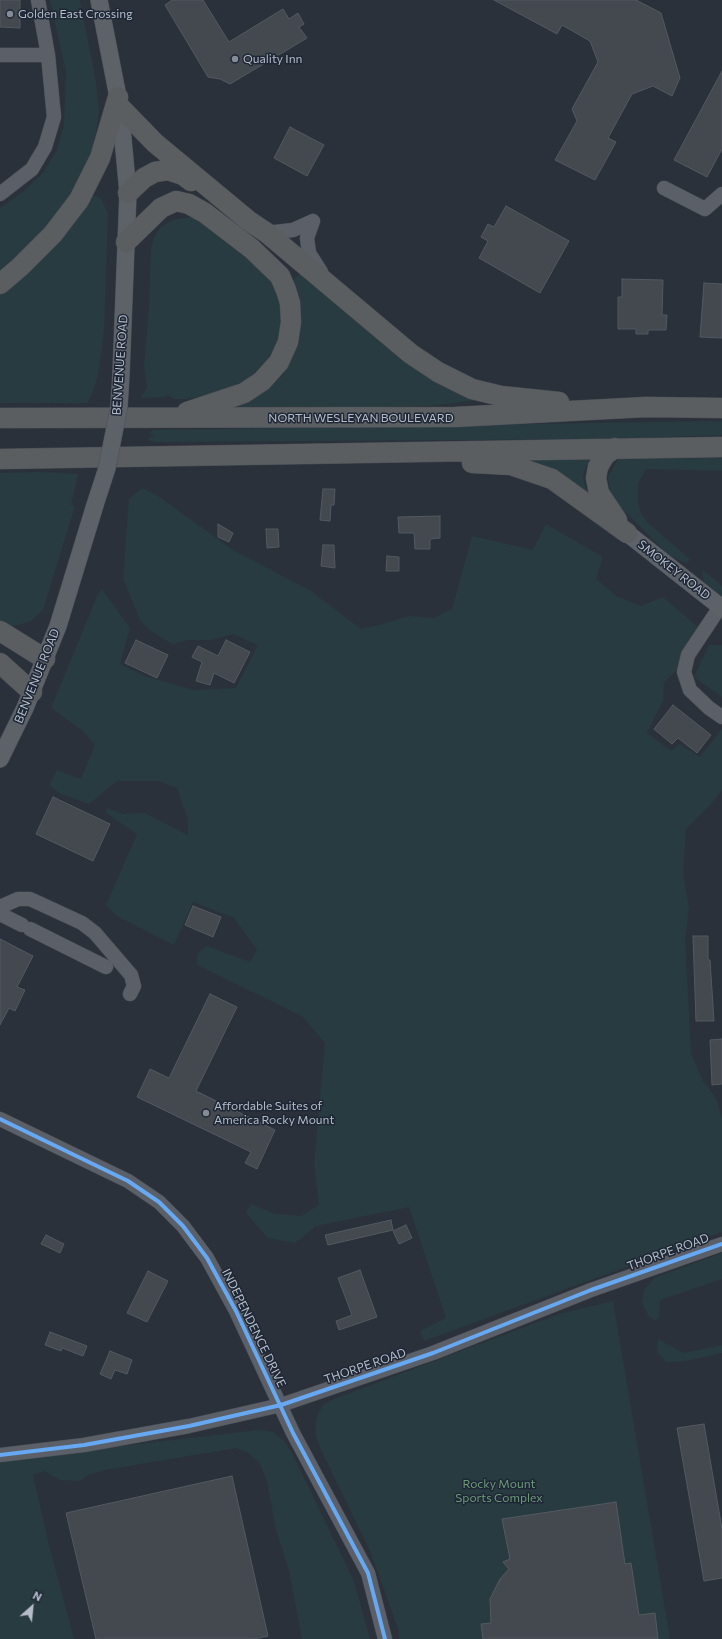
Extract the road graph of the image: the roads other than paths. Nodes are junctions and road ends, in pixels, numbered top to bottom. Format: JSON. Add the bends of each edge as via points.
{"nodes":[{"id":1,"x":38,"y":0,"type":"edge"},
{"id":2,"x":99,"y":0,"type":"edge"},
{"id":3,"x":0,"y":55,"type":"edge"},
{"id":4,"x":48,"y":55,"type":"junction"},
{"id":5,"x":119,"y":102,"type":"junction"},
{"id":6,"x":664,"y":188,"type":"dead end"},
{"id":7,"x":128,"y":193,"type":"junction"},
{"id":8,"x":0,"y":194,"type":"edge"},
{"id":9,"x":722,"y":194,"type":"edge"},
{"id":10,"x":249,"y":220,"type":"junction"},
{"id":11,"x":266,"y":233,"type":"junction"},
{"id":12,"x":126,"y":242,"type":"junction"},
{"id":13,"x":0,"y":284,"type":"edge"},
{"id":14,"x":335,"y":291,"type":"junction"},
{"id":15,"x":722,"y":408,"type":"edge"},
{"id":16,"x":624,"y":409,"type":"junction"},
{"id":17,"x":0,"y":418,"type":"edge"},
{"id":18,"x":168,"y":418,"type":"junction"},
{"id":19,"x":722,"y":447,"type":"edge"},
{"id":20,"x":616,"y":448,"type":"junction"},
{"id":21,"x":354,"y":453,"type":"junction"},
{"id":22,"x":0,"y":459,"type":"edge"},
{"id":23,"x":627,"y":533,"type":"junction"},
{"id":24,"x":721,"y":607,"type":"edge"},
{"id":25,"x":0,"y":631,"type":"edge"},
{"id":26,"x":45,"y":659,"type":"junction"},
{"id":27,"x":0,"y":663,"type":"edge"},
{"id":28,"x":32,"y":692,"type":"junction"},
{"id":29,"x":722,"y":717,"type":"edge"},
{"id":30,"x":0,"y":759,"type":"edge"},
{"id":31,"x":0,"y":907,"type":"edge"},
{"id":32,"x":0,"y":914,"type":"edge"},
{"id":33,"x":106,"y":967,"type":"dead end"},
{"id":34,"x":130,"y":994,"type":"dead end"},
{"id":35,"x":0,"y":1119,"type":"edge"},
{"id":36,"x":722,"y":1244,"type":"edge"},
{"id":37,"x":281,"y":1405,"type":"junction"},
{"id":38,"x":0,"y":1455,"type":"edge"},
{"id":39,"x":385,"y":1639,"type":"edge"}],
"edges":[{"from":1,"to":4,"type":"street"},
{"from":2,"to":5,"type":"main road","name":"BENVENUE ROAD"},
{"from":3,"to":4,"type":"street"},
{"from":4,"to":8,"type":"street","via":[[54,117],[45,146],[32,169]]},
{"from":5,"to":7,"type":"main road","name":"BENVENUE ROAD"},
{"from":5,"to":10,"type":"highway","via":[[155,144]]},
{"from":5,"to":13,"type":"highway","via":[[100,158],[79,200],[53,234]]},
{"from":6,"to":9,"type":"street","via":[[705,210]]},
{"from":7,"to":10,"type":"highway","via":[[144,178],[155,172],[168,170],[183,174],[220,204]]},
{"from":7,"to":12,"type":"main road","name":"BENVENUE ROAD"},
{"from":10,"to":11,"type":"highway"},
{"from":11,"to":14,"type":"highway"},
{"from":11,"to":14,"type":"street","via":[[293,230],[312,221],[307,238],[309,253]]},
{"from":12,"to":18,"type":"highway","via":[[161,208],[176,201],[189,204],[205,213],[269,264],[280,276],[290,303],[288,342],[279,362],[262,381],[244,393]]},
{"from":12,"to":26,"type":"main road","name":"BENVENUE ROAD","bridge":true,"via":[[121,374],[107,468],[58,626]]},
{"from":14,"to":16,"type":"highway","via":[[411,354],[438,372],[472,389],[501,396]]},
{"from":15,"to":16,"type":"highway","name":"NORTH WESLEYAN BOULEVARD"},
{"from":16,"to":18,"type":"highway","name":"NORTH WESLEYAN BOULEVARD","via":[[456,417]]},
{"from":17,"to":18,"type":"highway","name":"NORTH WESLEYAN BOULEVARD"},
{"from":19,"to":20,"type":"highway"},
{"from":20,"to":21,"type":"highway"},
{"from":20,"to":23,"type":"highway","via":[[605,455],[598,467],[596,478],[599,492]]},
{"from":21,"to":22,"type":"highway"},
{"from":21,"to":23,"type":"highway","via":[[518,466],[552,479]]},
{"from":23,"to":24,"type":"main road","name":"SMOKEY ROAD"},
{"from":24,"to":29,"type":"street","via":[[688,655],[684,672],[690,690],[708,708]]},
{"from":25,"to":26,"type":"highway"},
{"from":26,"to":28,"type":"main road","name":"BENVENUE ROAD"},
{"from":27,"to":28,"type":"highway"},
{"from":28,"to":30,"type":"main road","name":"BENVENUE ROAD"},
{"from":31,"to":34,"type":"street","via":[[18,899],[30,899],[82,924],[95,933],[131,975],[134,986]]},
{"from":32,"to":33,"type":"street"},
{"from":35,"to":37,"type":"street","name":"INDEPENDENCE DRIVE","via":[[128,1181],[159,1202],[183,1226],[207,1258],[218,1278]]},
{"from":36,"to":37,"type":"street","name":"THORPE ROAD","via":[[591,1290],[434,1353]]},
{"from":37,"to":38,"type":"street","name":"THORPE ROAD","via":[[189,1426],[84,1445]]},
{"from":37,"to":39,"type":"street","name":"INDEPENDENCE DRIVE","via":[[336,1517],[368,1573]]}]}
